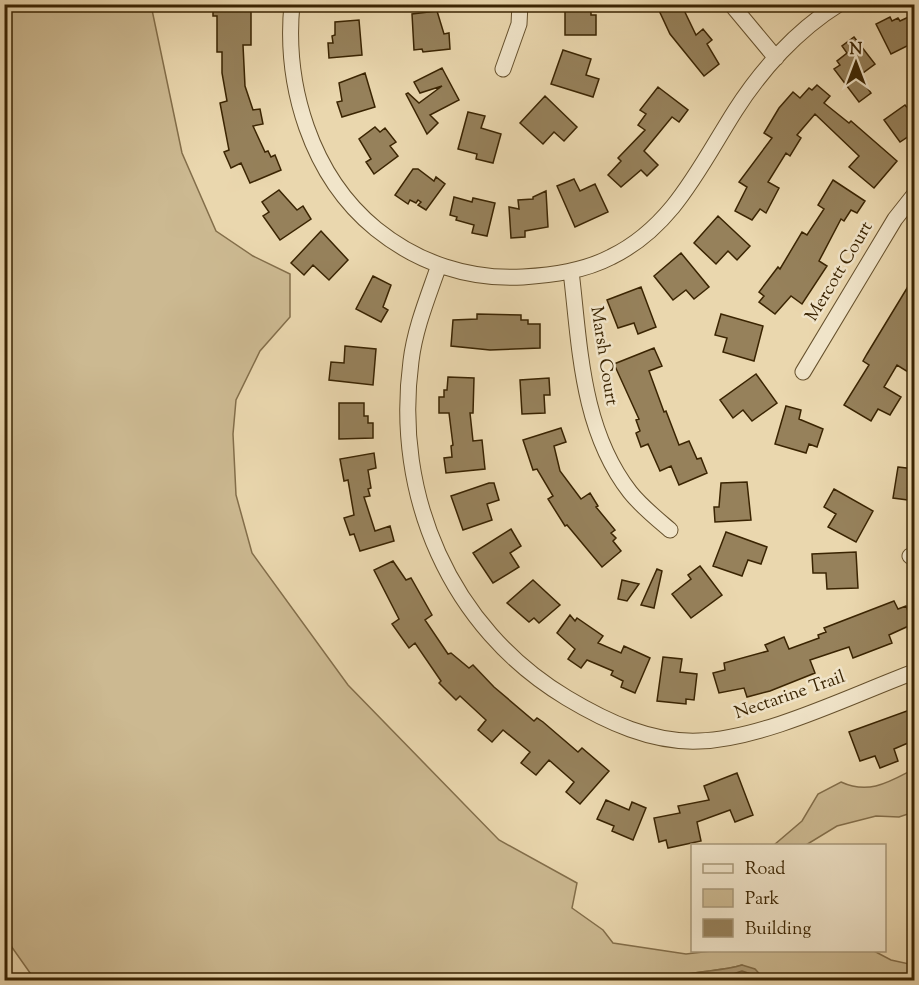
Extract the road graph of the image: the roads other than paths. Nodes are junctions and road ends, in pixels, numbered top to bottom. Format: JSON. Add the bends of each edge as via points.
{"nodes":[{"id":1,"x":292,"y":4,"type":"edge"},
{"id":2,"x":520,"y":4,"type":"edge"},
{"id":3,"x":731,"y":4,"type":"edge"},
{"id":4,"x":839,"y":4,"type":"edge"},
{"id":5,"x":776,"y":58,"type":"junction"},
{"id":6,"x":503,"y":69,"type":"dead end"},
{"id":7,"x":915,"y":195,"type":"edge"},
{"id":8,"x":439,"y":265,"type":"junction"},
{"id":9,"x":572,"y":271,"type":"junction"},
{"id":10,"x":803,"y":372,"type":"dead end"},
{"id":11,"x":670,"y":530,"type":"dead end"},
{"id":12,"x":915,"y":672,"type":"edge"}],
"edges":[{"from":1,"to":8,"type":"street","via":[[299,105],[320,159],[348,202],[368,223],[392,242]]},
{"from":2,"to":6,"type":"street","via":[[519,24]]},
{"from":3,"to":5,"type":"street"},
{"from":4,"to":5,"type":"street"},
{"from":5,"to":9,"type":"street","via":[[736,109],[677,204],[634,244],[612,257]]},
{"from":7,"to":10,"type":"street","name":"Mercott Court","via":[[895,219]]},
{"from":8,"to":9,"type":"street","via":[[481,276]]},
{"from":8,"to":12,"type":"street","name":"Nectarine Trail","via":[[418,328],[408,389],[409,445],[417,497],[426,528],[450,579],[481,625],[524,669],[587,710],[622,726],[652,736],[698,741],[762,730]]},
{"from":9,"to":11,"type":"street","name":"Marsh Court","via":[[582,375],[599,436],[628,489]]}]}
